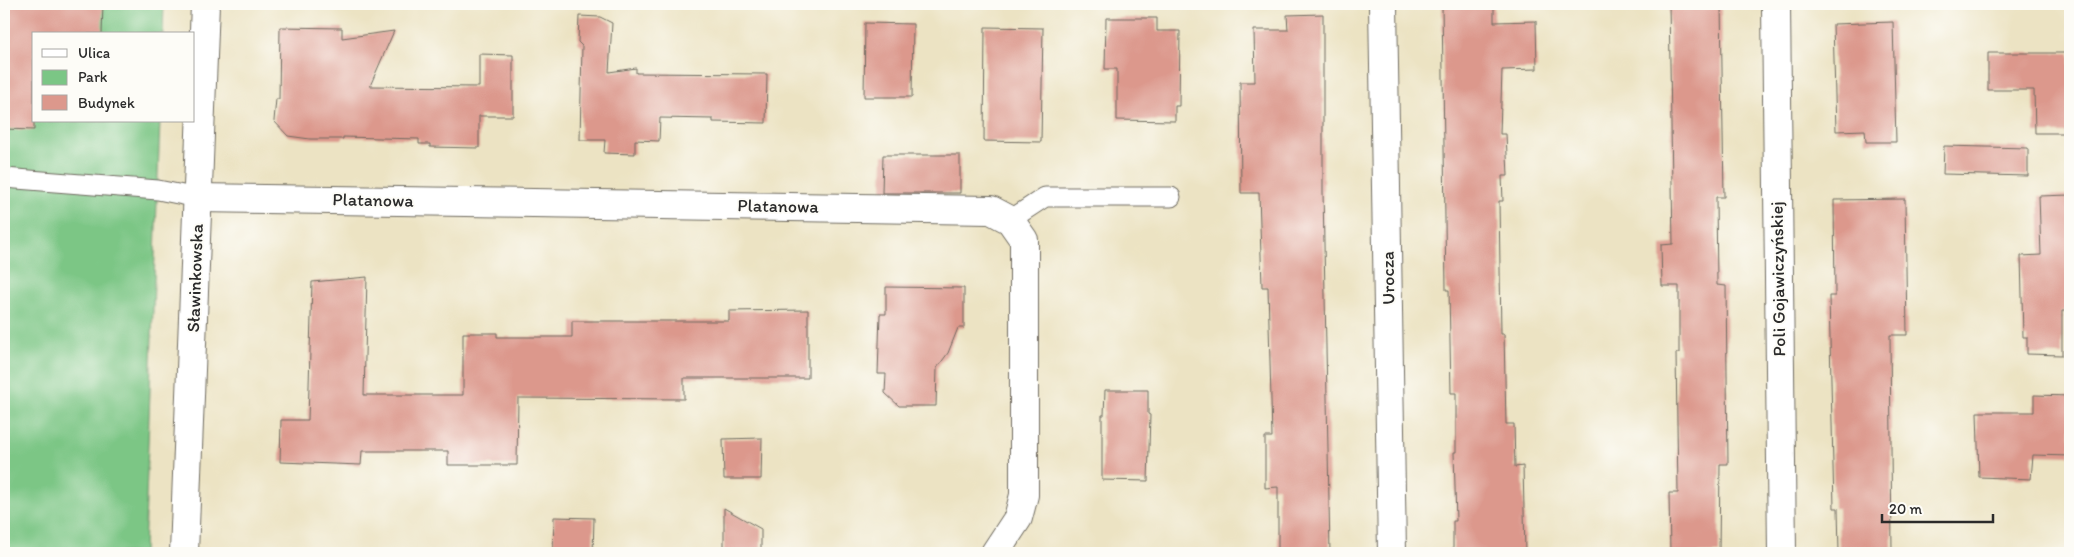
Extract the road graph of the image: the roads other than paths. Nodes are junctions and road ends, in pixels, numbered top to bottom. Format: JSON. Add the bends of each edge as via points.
{"nodes":[{"id":1,"x":205,"y":4,"type":"edge"},
{"id":2,"x":1383,"y":4,"type":"edge"},
{"id":3,"x":1776,"y":4,"type":"edge"},
{"id":4,"x":4,"y":178,"type":"edge"},
{"id":5,"x":1171,"y":197,"type":"dead end"},
{"id":6,"x":198,"y":198,"type":"junction"},
{"id":7,"x":1010,"y":220,"type":"junction"},
{"id":8,"x":184,"y":553,"type":"edge"},
{"id":9,"x":995,"y":553,"type":"edge"},
{"id":10,"x":1392,"y":553,"type":"edge"},
{"id":11,"x":1782,"y":553,"type":"edge"}],
"edges":[{"from":1,"to":6,"type":"street","name":"Sławinkowska"},
{"from":2,"to":10,"type":"street","name":"Urocza"},
{"from":3,"to":11,"type":"street","name":"Poli Gojawiczyńskiej"},
{"from":4,"to":6,"type":"lane","via":[[158,190]]},
{"from":5,"to":7,"type":"lane","via":[[1045,197]]},
{"from":6,"to":7,"type":"street","name":"Platanowa","via":[[990,210]]},
{"from":6,"to":8,"type":"street","name":"Sławinkowska"},
{"from":7,"to":9,"type":"street","via":[[1024,240],[1024,495],[1018,518]]}]}
